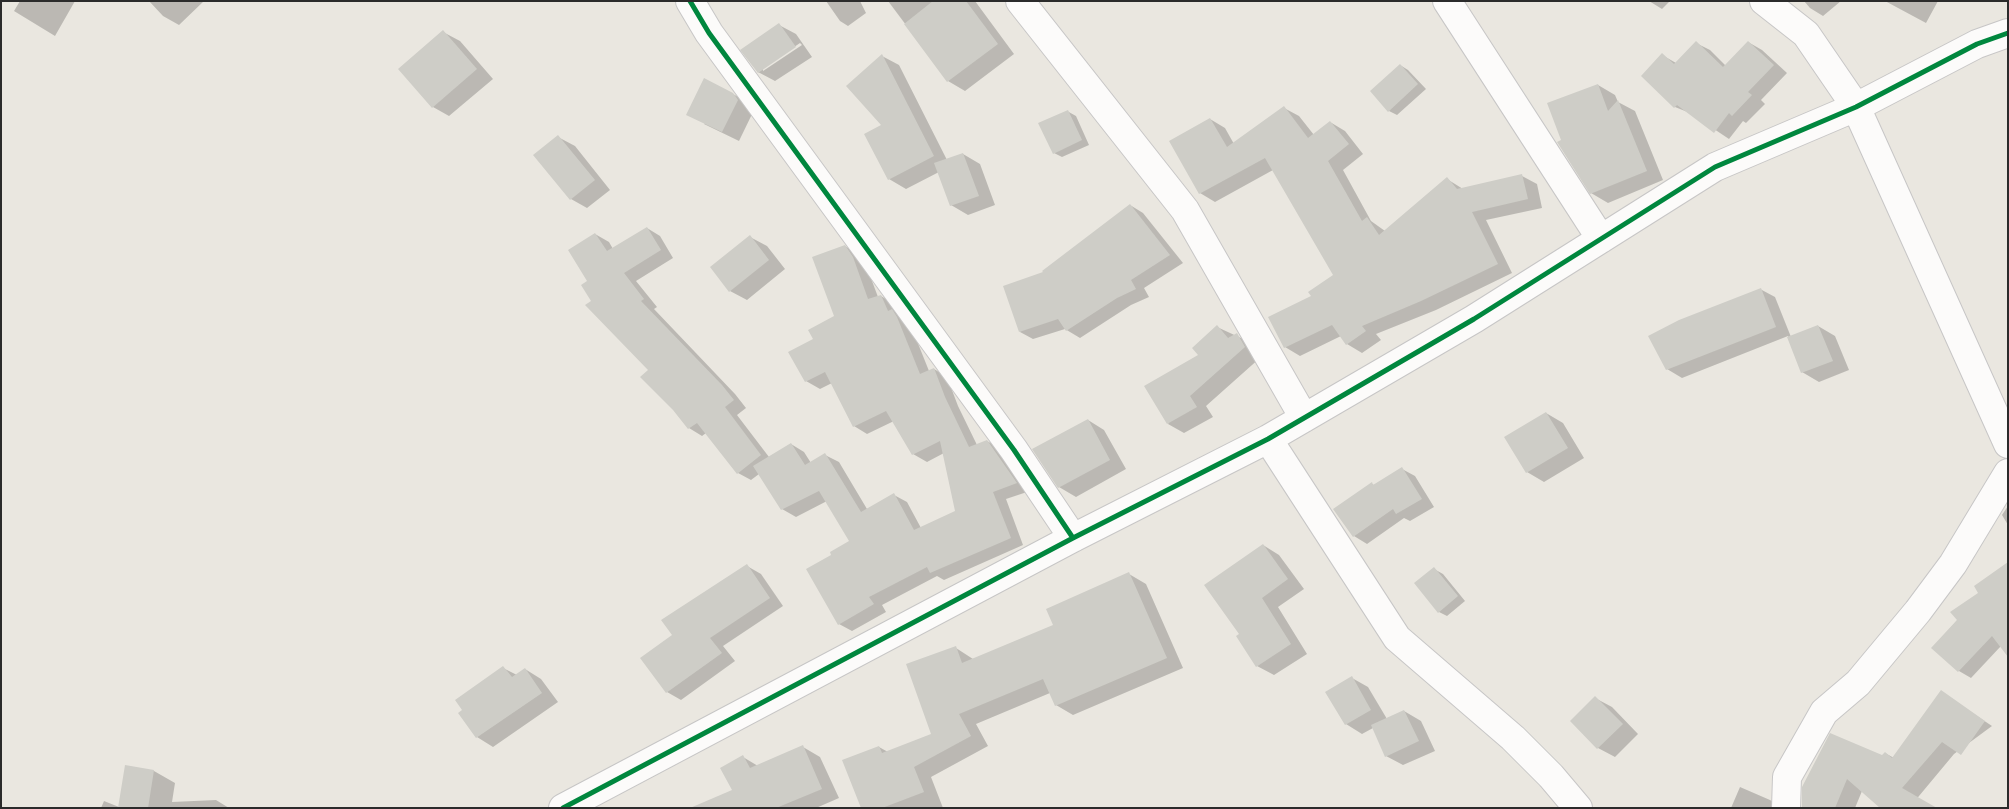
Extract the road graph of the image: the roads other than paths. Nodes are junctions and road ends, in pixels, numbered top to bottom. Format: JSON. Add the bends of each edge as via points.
{"nodes":[{"id":1,"x":690,"y":1,"type":"edge"},
{"id":2,"x":1020,"y":1,"type":"edge"},
{"id":3,"x":1447,"y":1,"type":"edge"},
{"id":4,"x":1764,"y":1,"type":"edge"},
{"id":5,"x":2008,"y":34,"type":"edge"},
{"id":6,"x":1856,"y":107,"type":"junction"},
{"id":7,"x":1600,"y":239,"type":"junction"},
{"id":8,"x":1304,"y":418,"type":"junction"},
{"id":9,"x":1268,"y":439,"type":"junction"},
{"id":10,"x":2008,"y":444,"type":"edge"},
{"id":11,"x":2008,"y":473,"type":"edge"},
{"id":12,"x":1072,"y":538,"type":"junction"},
{"id":13,"x":562,"y":808,"type":"edge"},
{"id":14,"x":1578,"y":808,"type":"edge"},
{"id":15,"x":1786,"y":808,"type":"edge"}],
"edges":[{"from":1,"to":12,"type":"street","via":[[709,33],[1014,450]]},
{"from":2,"to":8,"type":"street","via":[[1185,210]]},
{"from":3,"to":7,"type":"street"},
{"from":4,"to":6,"type":"street","via":[[1806,34]]},
{"from":5,"to":6,"type":"street","via":[[1978,44]]},
{"from":6,"to":7,"type":"street","via":[[1715,167]]},
{"from":6,"to":10,"type":"street"},
{"from":7,"to":8,"type":"street","via":[[1474,319]]},
{"from":8,"to":9,"type":"street"},
{"from":9,"to":12,"type":"street"},
{"from":9,"to":14,"type":"street","via":[[1397,638],[1513,738]]},
{"from":11,"to":15,"type":"street","via":[[1953,564],[1918,611],[1858,682],[1824,712],[1788,777]]},
{"from":12,"to":13,"type":"street"}]}
